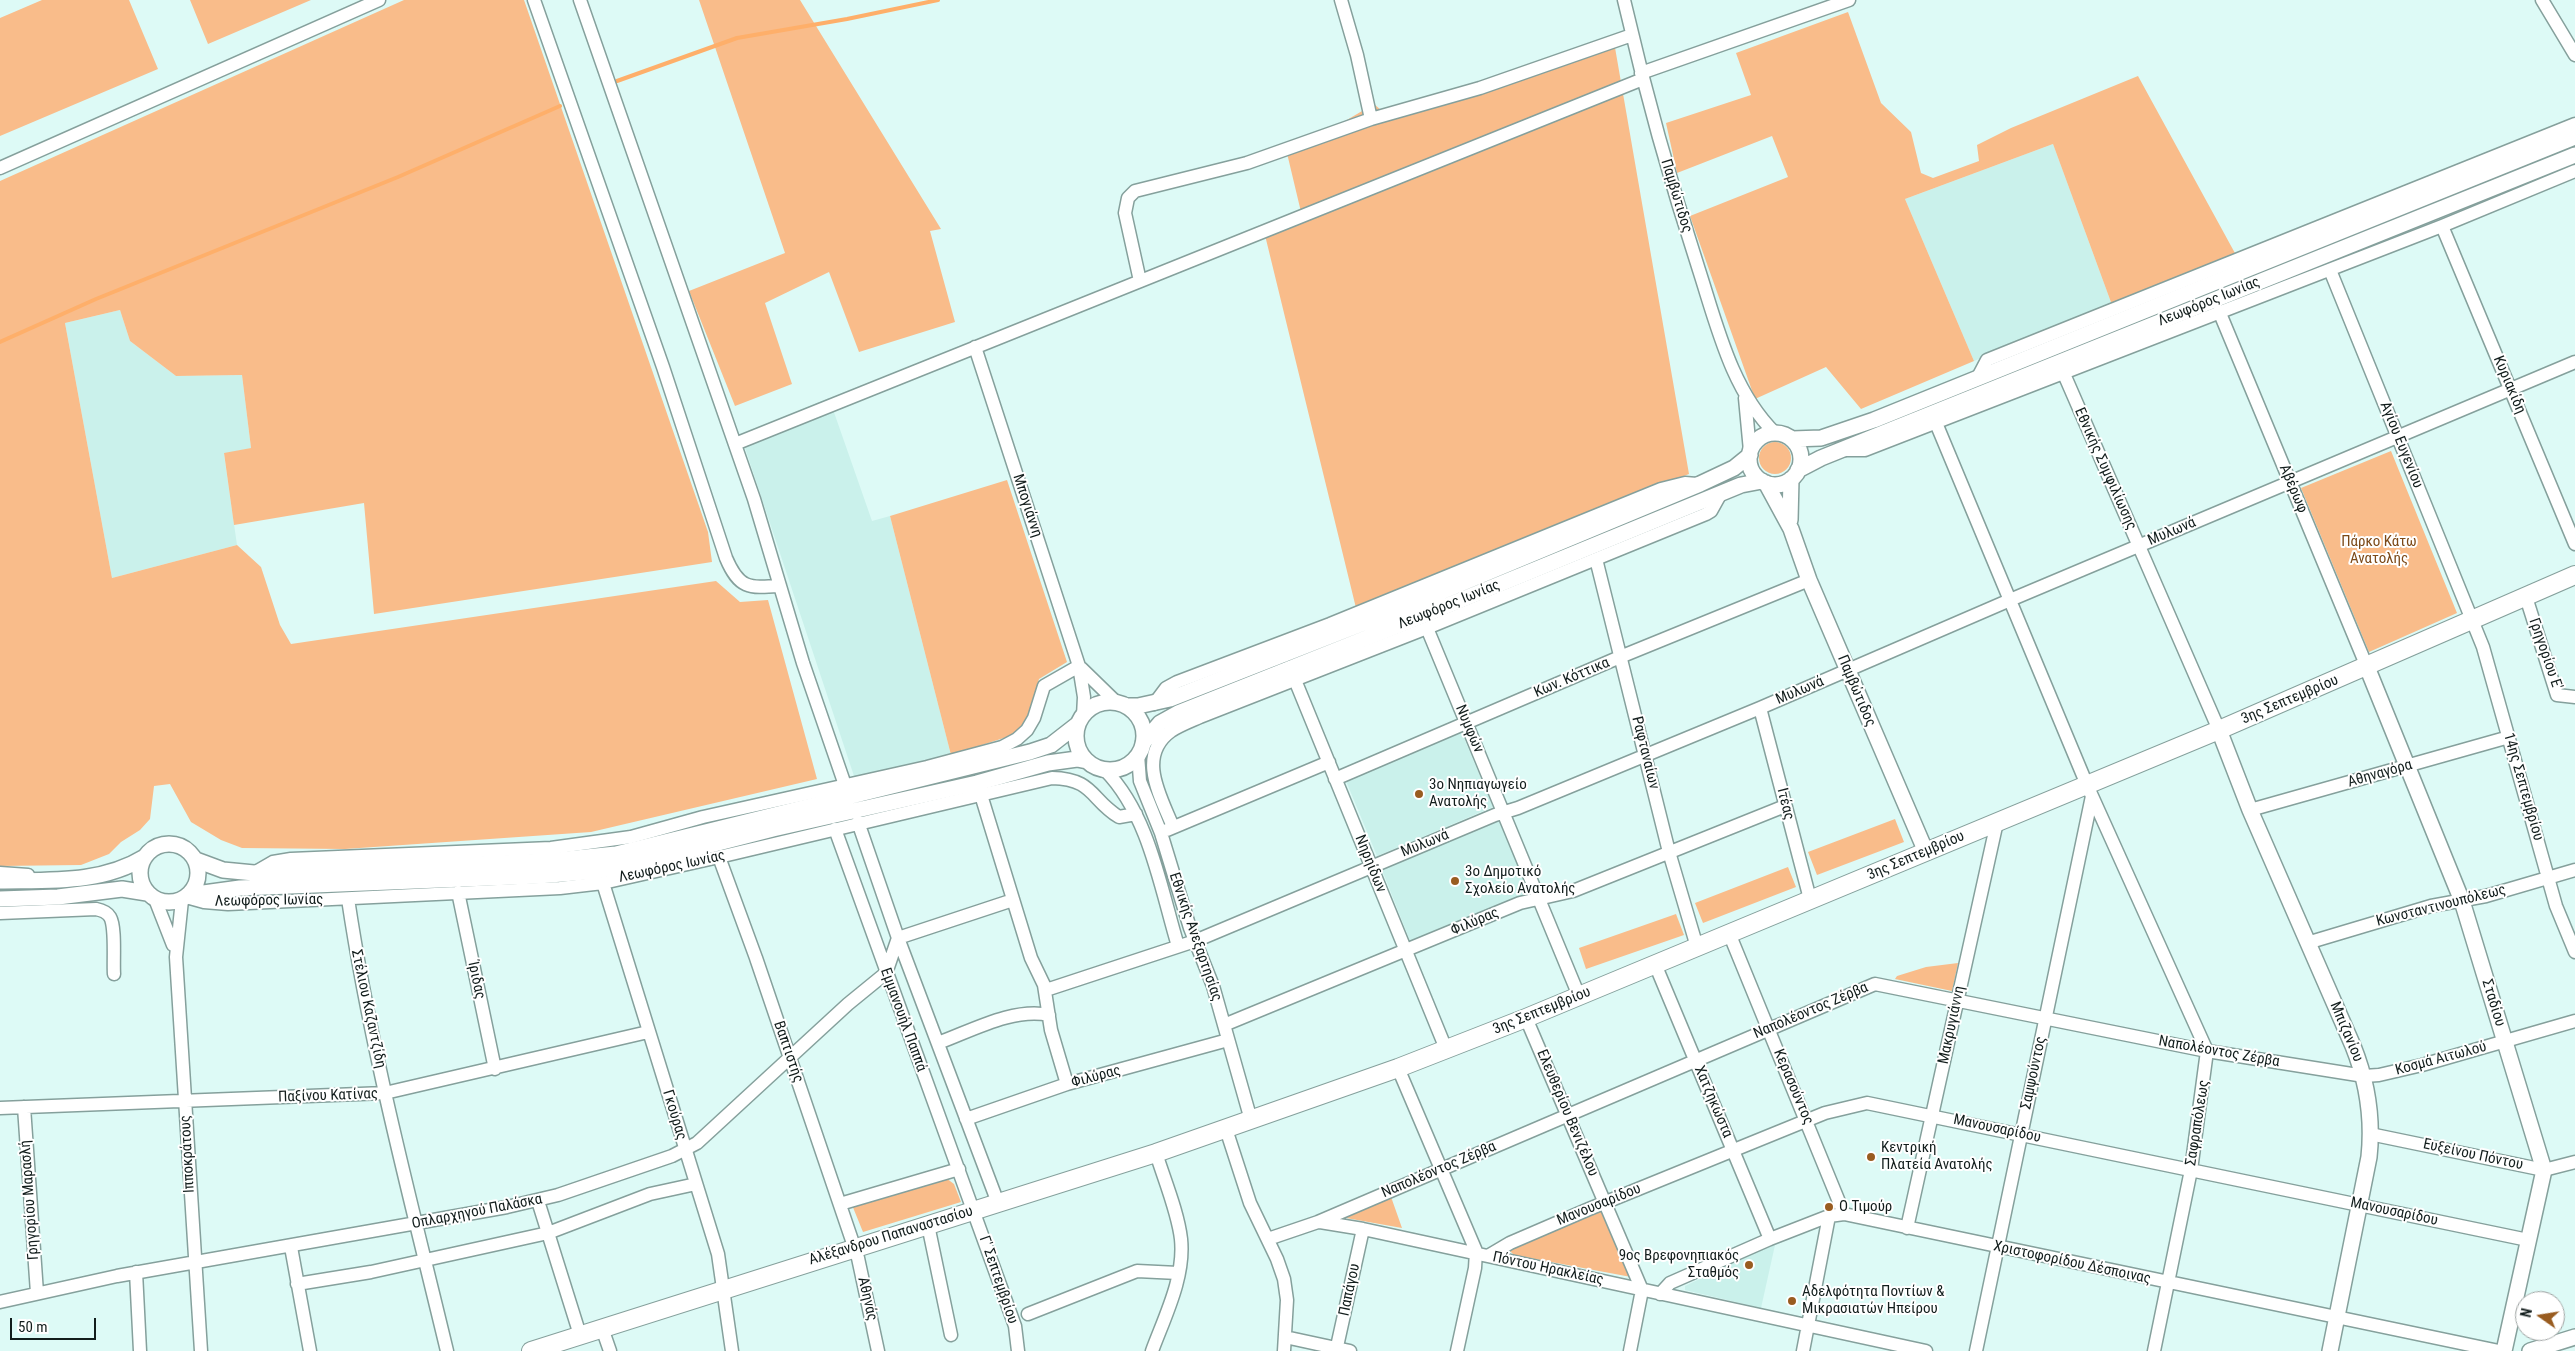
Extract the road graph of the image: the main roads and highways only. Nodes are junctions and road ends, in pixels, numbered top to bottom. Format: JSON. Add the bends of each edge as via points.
{"nodes":[{"id":1,"x":2575,"y":575,"type":"edge"},
{"id":2,"x":1251,"y":1120,"type":"joint"},
{"id":3,"x":531,"y":1351,"type":"edge"}],
"edges":[{"from":1,"to":2,"type":"main road","name":"3ης Σεπτεμβρίου","via":[[2089,790],[1997,822],[1526,1018]]},
{"from":2,"to":3,"type":"main road","name":"Αλέξανδρου Παπαναστασίου"}]}
